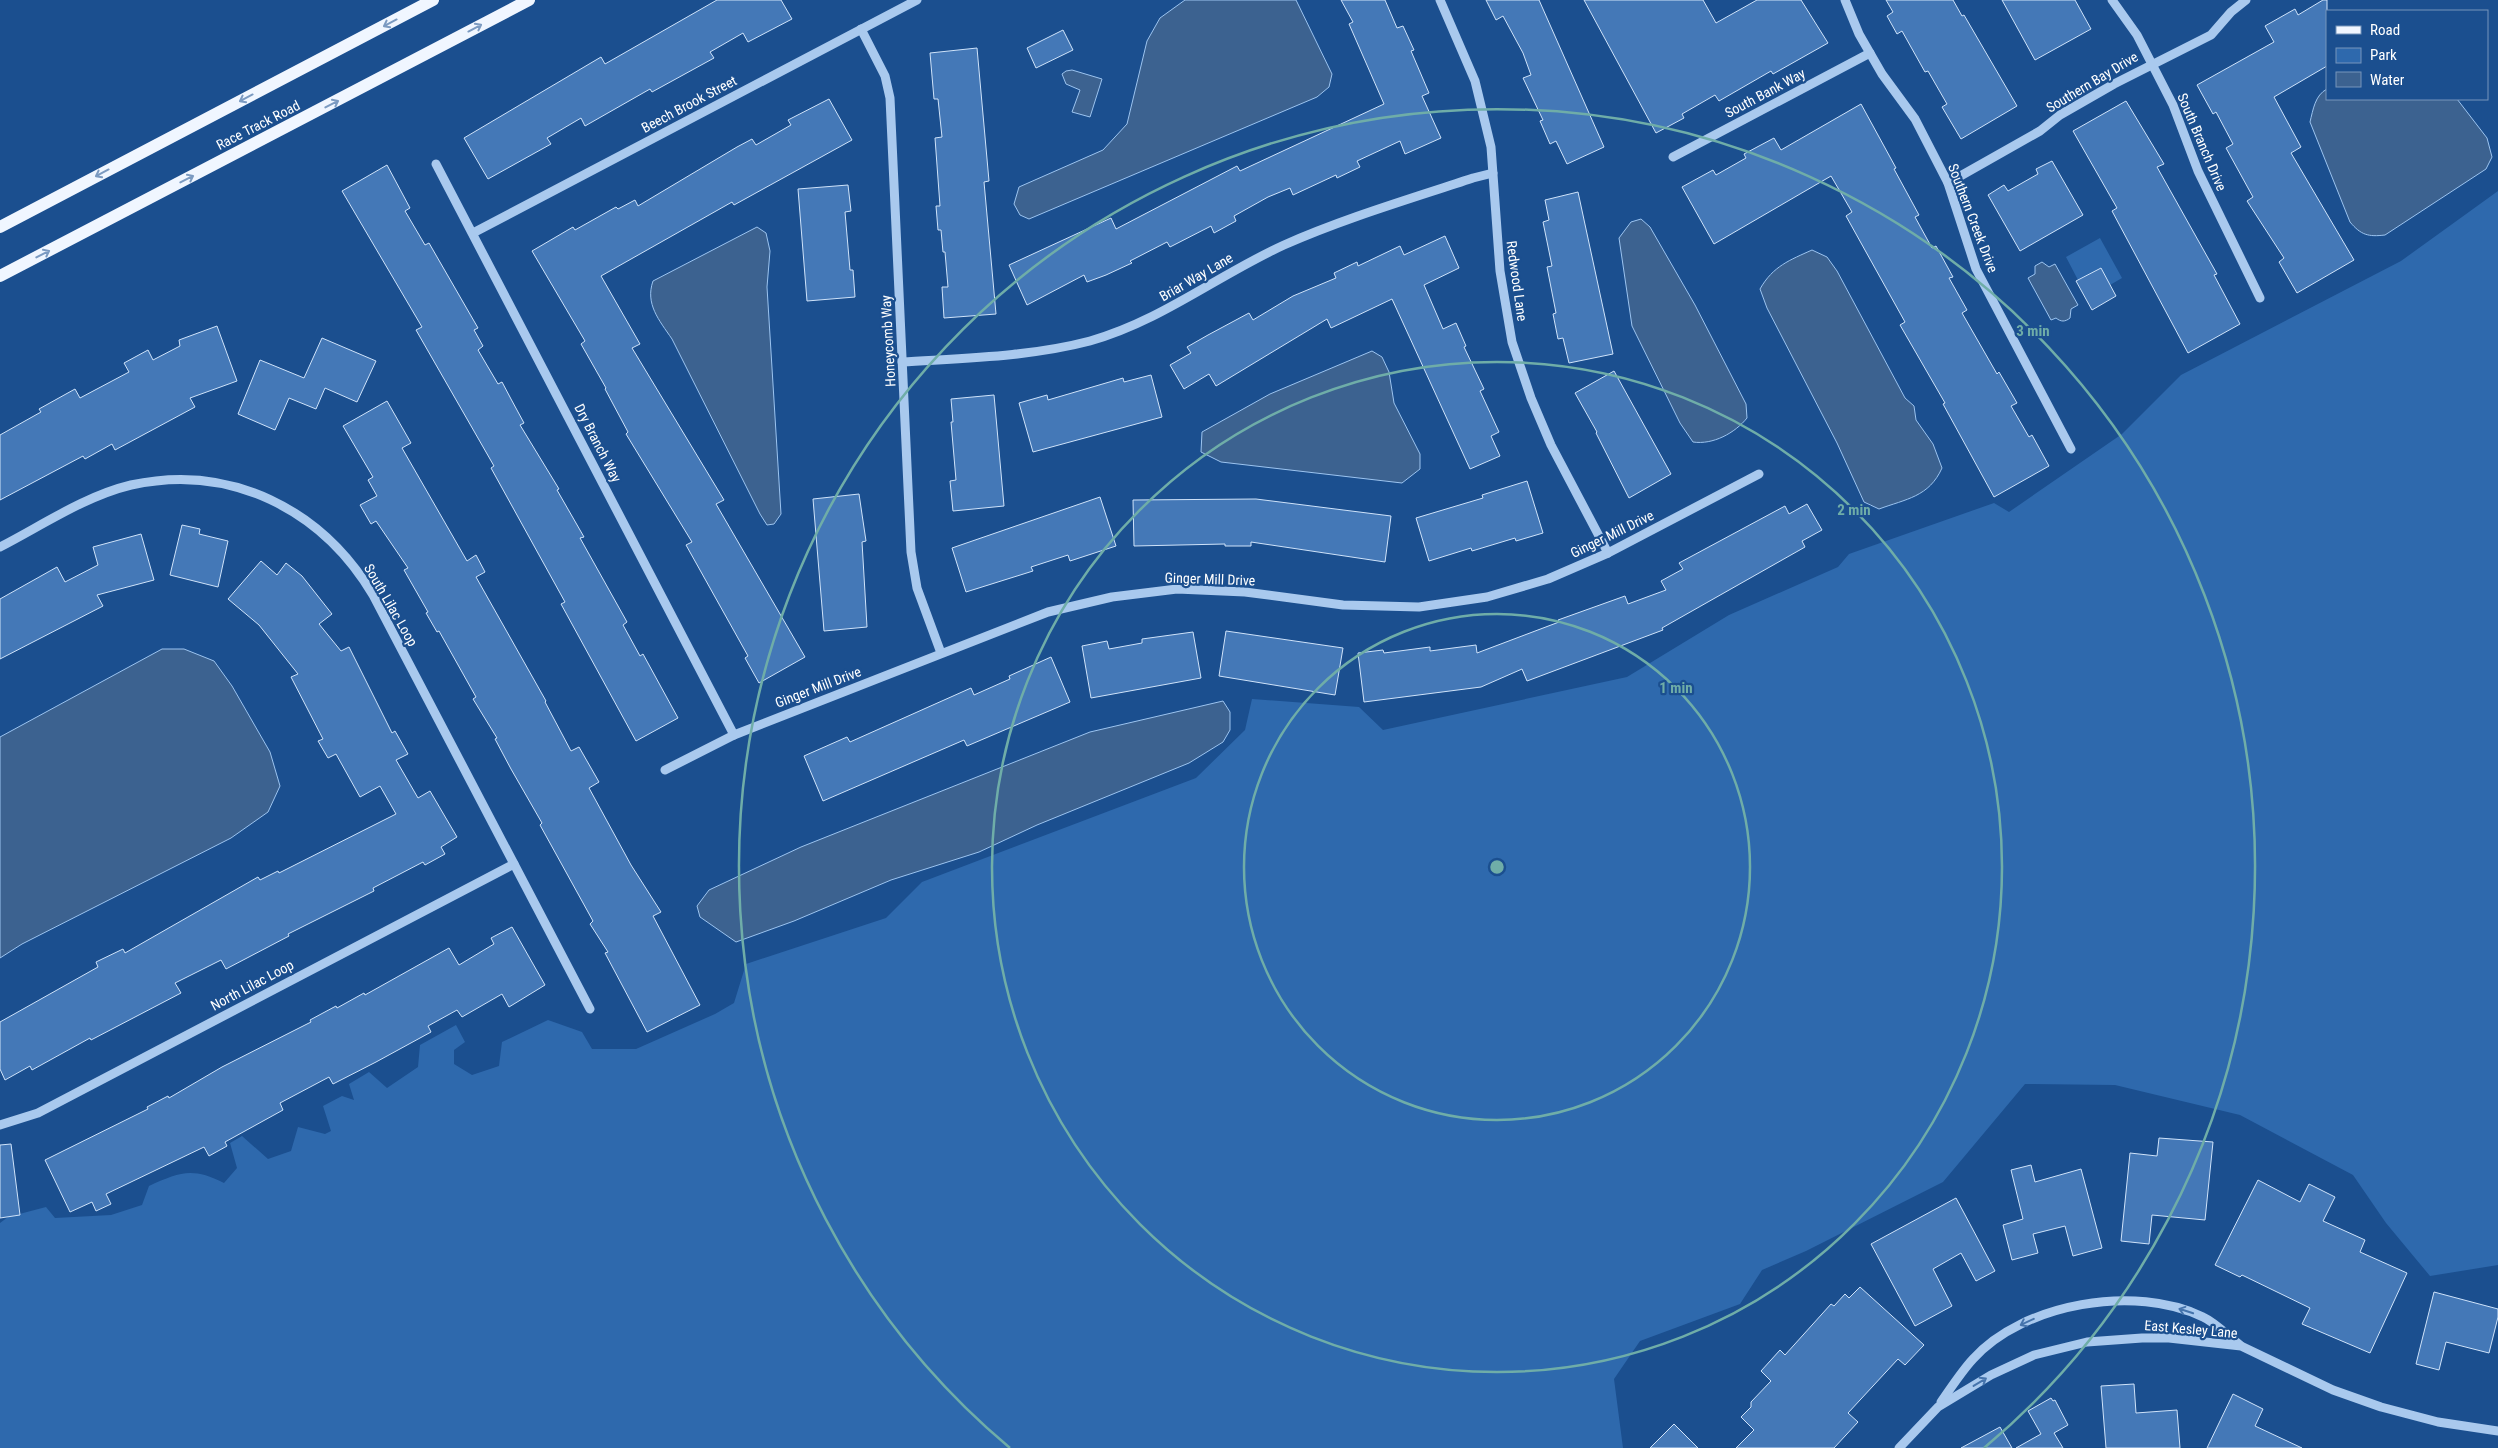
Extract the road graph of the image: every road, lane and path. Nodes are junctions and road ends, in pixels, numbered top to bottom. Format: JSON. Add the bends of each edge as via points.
{"nodes":[{"id":1,"x":433,"y":0,"type":"edge"},
{"id":2,"x":529,"y":0,"type":"edge"},
{"id":3,"x":917,"y":0,"type":"edge"},
{"id":4,"x":1440,"y":0,"type":"edge"},
{"id":5,"x":1845,"y":0,"type":"edge"},
{"id":6,"x":2112,"y":0,"type":"edge"},
{"id":7,"x":2246,"y":0,"type":"edge"},
{"id":8,"x":861,"y":29,"type":"junction"},
{"id":9,"x":1870,"y":53,"type":"junction"},
{"id":10,"x":2151,"y":63,"type":"junction"},
{"id":11,"x":1673,"y":157,"type":"dead end"},
{"id":12,"x":436,"y":164,"type":"dead end"},
{"id":13,"x":1493,"y":173,"type":"junction"},
{"id":14,"x":1948,"y":183,"type":"junction"},
{"id":15,"x":0,"y":227,"type":"edge"},
{"id":16,"x":473,"y":233,"type":"junction"},
{"id":17,"x":0,"y":276,"type":"edge"},
{"id":18,"x":2260,"y":298,"type":"dead end"},
{"id":19,"x":902,"y":362,"type":"junction"},
{"id":20,"x":2071,"y":449,"type":"dead end"},
{"id":21,"x":1759,"y":474,"type":"dead end"},
{"id":22,"x":0,"y":547,"type":"edge"},
{"id":23,"x":1608,"y":553,"type":"junction"},
{"id":24,"x":941,"y":653,"type":"junction"},
{"id":25,"x":734,"y":735,"type":"junction"},
{"id":26,"x":665,"y":770,"type":"dead end"},
{"id":27,"x":514,"y":864,"type":"junction"},
{"id":28,"x":590,"y":1009,"type":"dead end"},
{"id":29,"x":0,"y":1125,"type":"edge"},
{"id":30,"x":2241,"y":1346,"type":"junction"},
{"id":31,"x":1938,"y":1406,"type":"junction"},
{"id":32,"x":2498,"y":1431,"type":"edge"},
{"id":33,"x":1899,"y":1448,"type":"edge"}],
"edges":[{"from":1,"to":15,"type":"main road","name":"Race Track Road","one_way":true},
{"from":17,"to":2,"type":"main road","name":"Race Track Road","one_way":true},
{"from":3,"to":8,"type":"street","name":"Beech Brook Street"},
{"from":4,"to":13,"type":"street","name":"Redwood Lane","via":[[1475,81],[1491,147]]},
{"from":5,"to":9,"type":"street","name":"Southern Creek Drive"},
{"from":6,"to":10,"type":"street","name":"South Branch Drive","via":[[2137,35]]},
{"from":7,"to":10,"type":"street","name":"Southern Bay Drive","via":[[2211,35]]},
{"from":8,"to":16,"type":"street","name":"Beech Brook Street"},
{"from":8,"to":19,"type":"street","name":"Honeycomb Way","via":[[885,76],[890,98]]},
{"from":9,"to":11,"type":"street","name":"South Bank Way"},
{"from":9,"to":14,"type":"street","name":"Southern Creek Drive","via":[[1915,119]]},
{"from":10,"to":14,"type":"street","name":"Southern Bay Drive"},
{"from":10,"to":18,"type":"street","name":"South Branch Drive","via":[[2173,104],[2198,171]]},
{"from":12,"to":16,"type":"street","name":"Dry Branch Way"},
{"from":13,"to":19,"type":"street","name":"Briar Way Lane","via":[[1333,225],[1284,245],[1149,319],[1092,340],[1045,352]]},
{"from":13,"to":23,"type":"street","name":"Redwood Lane","via":[[1500,271],[1512,342],[1551,446]]},
{"from":14,"to":20,"type":"street","name":"Southern Creek Drive","via":[[1976,269]]},
{"from":16,"to":25,"type":"street","name":"Dry Branch Way"},
{"from":19,"to":24,"type":"street","name":"Honeycomb Way","via":[[911,552],[917,588]]},
{"from":21,"to":23,"type":"street","name":"Ginger Mill Drive"},
{"from":22,"to":27,"type":"street","name":"South Lilac Loop","via":[[97,496],[163,480],[229,485],[259,494],[291,510],[320,530],[363,578]]},
{"from":23,"to":24,"type":"street","name":"Ginger Mill Drive","via":[[1548,579],[1487,597],[1419,607],[1343,605],[1245,592],[1177,589],[1112,597],[1048,612]]},
{"from":24,"to":25,"type":"street","name":"Ginger Mill Drive"},
{"from":25,"to":26,"type":"street","name":"Ginger Mill Drive"},
{"from":27,"to":28,"type":"street","name":"South Lilac Loop"},
{"from":27,"to":29,"type":"street","name":"North Lilac Loop","via":[[38,1113]]},
{"from":31,"to":30,"type":"street","name":"East Kesley Lane","one_way":true,"via":[[2034,1355],[2088,1342],[2170,1338]]},
{"from":30,"to":31,"type":"street","one_way":true,"via":[[2205,1317],[2183,1309],[2136,1302],[2084,1304],[2026,1322],[1998,1339],[1973,1359]]},
{"from":30,"to":32,"type":"street","name":"East Kesley Lane","via":[[2332,1390],[2380,1407],[2438,1422]]},
{"from":31,"to":33,"type":"street","name":"East Kesley Lane"}]}
